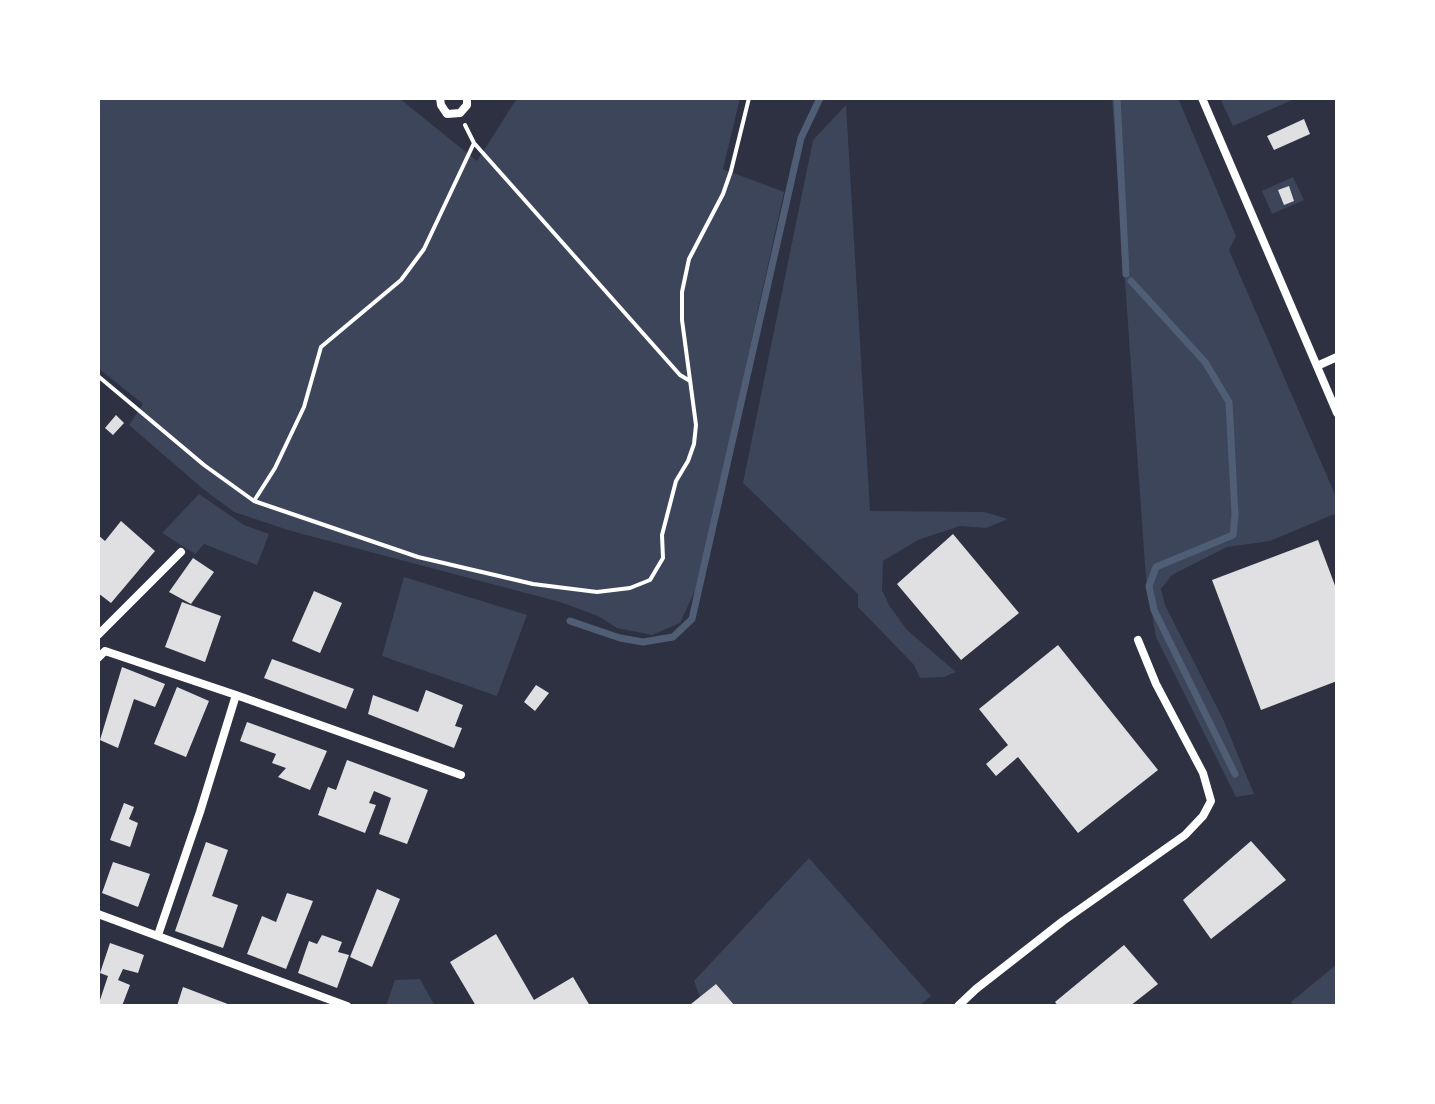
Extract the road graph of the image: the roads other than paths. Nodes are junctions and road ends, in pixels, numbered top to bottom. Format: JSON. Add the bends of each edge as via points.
{"nodes":[{"id":1,"x":440,"y":98,"type":"edge"},
{"id":2,"x":467,"y":98,"type":"edge"},
{"id":3,"x":1202,"y":98,"type":"edge"},
{"id":4,"x":1337,"y":357,"type":"edge"},
{"id":5,"x":1317,"y":366,"type":"junction"},
{"id":6,"x":1337,"y":413,"type":"edge"},
{"id":7,"x":181,"y":552,"type":"dead end"},
{"id":8,"x":98,"y":637,"type":"edge"},
{"id":9,"x":1138,"y":640,"type":"dead end"},
{"id":10,"x":102,"y":655,"type":"edge"},
{"id":11,"x":236,"y":695,"type":"junction"},
{"id":12,"x":461,"y":775,"type":"dead end"},
{"id":13,"x":98,"y":914,"type":"edge"},
{"id":14,"x":158,"y":935,"type":"junction"},
{"id":15,"x":976,"y":989,"type":"junction"},
{"id":16,"x":347,"y":1006,"type":"edge"},
{"id":17,"x":958,"y":1006,"type":"edge"},
{"id":18,"x":969,"y":1006,"type":"edge"}],
"edges":[{"from":1,"to":2,"type":"street","via":[[447,114],[460,113]]},
{"from":3,"to":5,"type":"street"},
{"from":4,"to":5,"type":"street"},
{"from":5,"to":6,"type":"street"},
{"from":7,"to":8,"type":"street"},
{"from":8,"to":10,"type":"street"},
{"from":9,"to":15,"type":"street","via":[[1203,773],[1211,801],[1185,835]]},
{"from":10,"to":11,"type":"street"},
{"from":11,"to":12,"type":"street"},
{"from":11,"to":14,"type":"street"},
{"from":13,"to":14,"type":"street"},
{"from":14,"to":16,"type":"street"},
{"from":15,"to":17,"type":"street"},
{"from":15,"to":18,"type":"street"}]}
